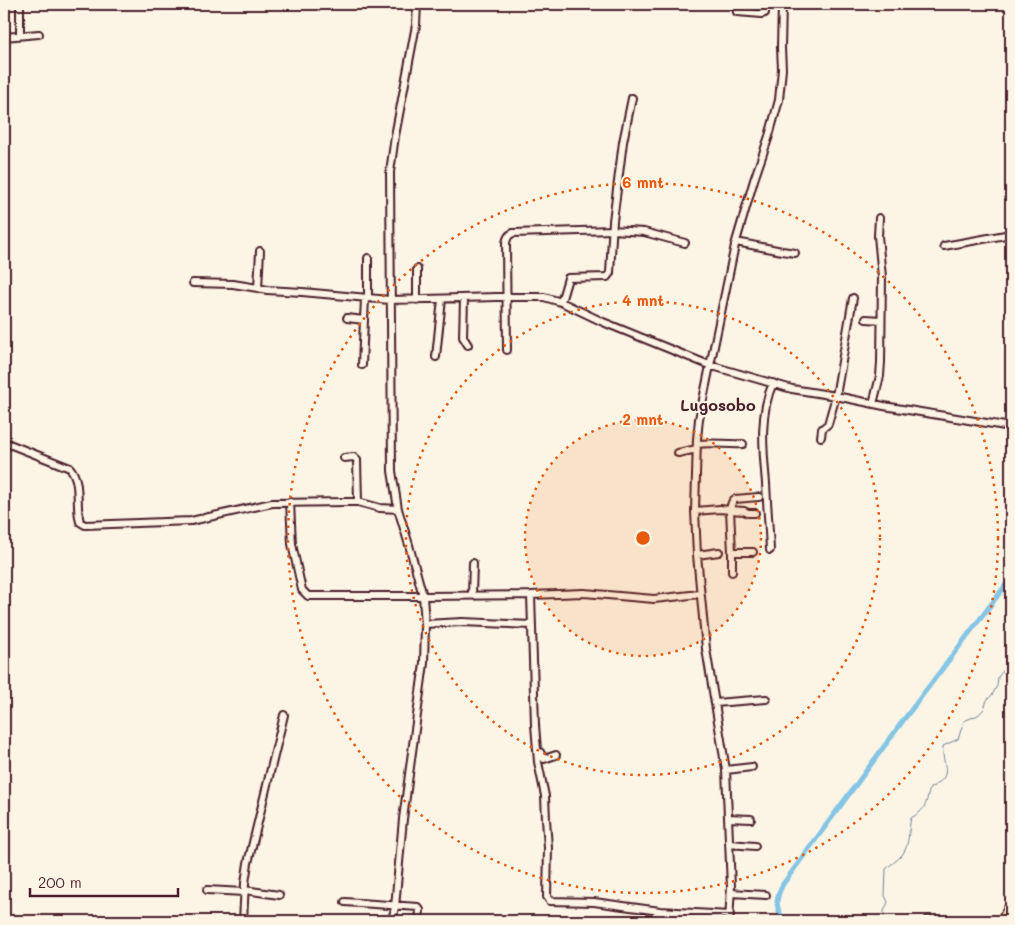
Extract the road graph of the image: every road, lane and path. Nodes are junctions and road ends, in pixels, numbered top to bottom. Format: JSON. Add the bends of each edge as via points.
{"nodes":[{"id":1,"x":20,"y":4,"type":"edge"},
{"id":2,"x":417,"y":4,"type":"edge"},
{"id":3,"x":735,"y":4,"type":"edge"},
{"id":4,"x":766,"y":4,"type":"edge"},
{"id":5,"x":782,"y":4,"type":"edge"},
{"id":6,"x":40,"y":34,"type":"dead end"},
{"id":7,"x":20,"y":35,"type":"junction"},
{"id":8,"x":4,"y":37,"type":"edge"},
{"id":9,"x":632,"y":98,"type":"dead end"},
{"id":10,"x":879,"y":218,"type":"dead end"},
{"id":11,"x":613,"y":230,"type":"junction"},
{"id":12,"x":1011,"y":234,"type":"edge"},
{"id":13,"x":685,"y":242,"type":"dead end"},
{"id":14,"x":736,"y":242,"type":"junction"},
{"id":15,"x":944,"y":246,"type":"dead end"},
{"id":16,"x":260,"y":251,"type":"dead end"},
{"id":17,"x":795,"y":253,"type":"dead end"},
{"id":18,"x":368,"y":258,"type":"dead end"},
{"id":19,"x":417,"y":269,"type":"dead end"},
{"id":20,"x":193,"y":283,"type":"dead end"},
{"id":21,"x":258,"y":288,"type":"junction"},
{"id":22,"x":506,"y":296,"type":"junction"},
{"id":23,"x":366,"y":298,"type":"junction"},
{"id":24,"x":464,"y":298,"type":"junction"},
{"id":25,"x":853,"y":298,"type":"dead end"},
{"id":26,"x":442,"y":299,"type":"junction"},
{"id":27,"x":390,"y":300,"type":"junction"},
{"id":28,"x":418,"y":300,"type":"junction"},
{"id":29,"x":562,"y":302,"type":"junction"},
{"id":30,"x":347,"y":318,"type":"dead end"},
{"id":31,"x":866,"y":319,"type":"dead end"},
{"id":32,"x":364,"y":320,"type":"junction"},
{"id":33,"x":881,"y":320,"type":"junction"},
{"id":34,"x":468,"y":345,"type":"dead end"},
{"id":35,"x":506,"y":350,"type":"dead end"},
{"id":36,"x":436,"y":357,"type":"dead end"},
{"id":37,"x":362,"y":365,"type":"dead end"},
{"id":38,"x":709,"y":365,"type":"junction"},
{"id":39,"x":773,"y":383,"type":"junction"},
{"id":40,"x":836,"y":396,"type":"junction"},
{"id":41,"x":873,"y":404,"type":"junction"},
{"id":42,"x":1011,"y":427,"type":"edge"},
{"id":43,"x":821,"y":437,"type":"dead end"},
{"id":44,"x":4,"y":442,"type":"edge"},
{"id":45,"x":744,"y":444,"type":"dead end"},
{"id":46,"x":697,"y":446,"type":"junction"},
{"id":47,"x":678,"y":453,"type":"dead end"},
{"id":48,"x":344,"y":458,"type":"dead end"},
{"id":49,"x":759,"y":497,"type":"dead end"},
{"id":50,"x":290,"y":502,"type":"junction"},
{"id":51,"x":358,"y":502,"type":"junction"},
{"id":52,"x":398,"y":509,"type":"junction"},
{"id":53,"x":730,"y":510,"type":"junction"},
{"id":54,"x":695,"y":511,"type":"junction"},
{"id":55,"x":755,"y":513,"type":"dead end"},
{"id":56,"x":770,"y":550,"type":"dead end"},
{"id":57,"x":718,"y":552,"type":"dead end"},
{"id":58,"x":732,"y":552,"type":"junction"},
{"id":59,"x":753,"y":552,"type":"dead end"},
{"id":60,"x":697,"y":555,"type":"junction"},
{"id":61,"x":473,"y":563,"type":"dead end"},
{"id":62,"x":732,"y":572,"type":"dead end"},
{"id":63,"x":700,"y":594,"type":"junction"},
{"id":64,"x":531,"y":595,"type":"junction"},
{"id":65,"x":423,"y":596,"type":"junction"},
{"id":66,"x":472,"y":596,"type":"junction"},
{"id":67,"x":425,"y":624,"type":"junction"},
{"id":68,"x":532,"y":625,"type":"junction"},
{"id":69,"x":766,"y":699,"type":"dead end"},
{"id":70,"x":715,"y":703,"type":"junction"},
{"id":71,"x":284,"y":715,"type":"dead end"},
{"id":72,"x":537,"y":752,"type":"junction"},
{"id":73,"x":556,"y":755,"type":"dead end"},
{"id":74,"x":752,"y":766,"type":"dead end"},
{"id":75,"x":726,"y":770,"type":"junction"},
{"id":76,"x":728,"y":818,"type":"junction"},
{"id":77,"x":751,"y":819,"type":"dead end"},
{"id":78,"x":729,"y":844,"type":"junction"},
{"id":79,"x":755,"y":846,"type":"dead end"},
{"id":80,"x":207,"y":890,"type":"dead end"},
{"id":81,"x":245,"y":891,"type":"junction"},
{"id":82,"x":731,"y":893,"type":"junction"},
{"id":83,"x":279,"y":895,"type":"dead end"},
{"id":84,"x":766,"y":895,"type":"dead end"},
{"id":85,"x":345,"y":902,"type":"dead end"},
{"id":86,"x":1011,"y":904,"type":"edge"},
{"id":87,"x":395,"y":905,"type":"junction"},
{"id":88,"x":660,"y":911,"type":"junction"},
{"id":89,"x":729,"y":918,"type":"edge"},
{"id":90,"x":243,"y":921,"type":"edge"},
{"id":91,"x":392,"y":921,"type":"edge"},
{"id":92,"x":419,"y":921,"type":"edge"},
{"id":93,"x":660,"y":921,"type":"edge"},
{"id":94,"x":1001,"y":921,"type":"edge"}],
"edges":[{"from":1,"to":7,"type":"street"},
{"from":2,"to":27,"type":"street","via":[[390,172]]},
{"from":3,"to":4,"type":"street","via":[[736,12],[762,14]]},
{"from":5,"to":14,"type":"street","via":[[779,100]]},
{"from":6,"to":7,"type":"street"},
{"from":7,"to":8,"type":"street"},
{"from":9,"to":11,"type":"street","via":[[623,142]]},
{"from":10,"to":33,"type":"street"},
{"from":11,"to":13,"type":"street","via":[[644,232]]},
{"from":11,"to":22,"type":"street","via":[[511,234],[506,243]]},
{"from":11,"to":29,"type":"street","via":[[610,273],[607,277],[568,278]]},
{"from":12,"to":15,"type":"street"},
{"from":14,"to":17,"type":"street"},
{"from":14,"to":38,"type":"street"},
{"from":16,"to":21,"type":"street"},
{"from":18,"to":23,"type":"street"},
{"from":19,"to":28,"type":"street"},
{"from":20,"to":21,"type":"street"},
{"from":21,"to":23,"type":"street"},
{"from":22,"to":24,"type":"street"},
{"from":22,"to":29,"type":"street","via":[[544,297]]},
{"from":22,"to":35,"type":"street"},
{"from":23,"to":27,"type":"street"},
{"from":23,"to":32,"type":"street"},
{"from":24,"to":26,"type":"street"},
{"from":24,"to":34,"type":"street","via":[[463,337]]},
{"from":25,"to":40,"type":"street"},
{"from":26,"to":28,"type":"street"},
{"from":26,"to":36,"type":"street"},
{"from":27,"to":28,"type":"street"},
{"from":27,"to":52,"type":"street","via":[[392,471]]},
{"from":29,"to":38,"type":"street"},
{"from":30,"to":32,"type":"street"},
{"from":31,"to":33,"type":"street"},
{"from":32,"to":37,"type":"street"},
{"from":33,"to":41,"type":"street","via":[[882,362]]},
{"from":38,"to":39,"type":"street"},
{"from":38,"to":46,"type":"street","via":[[698,419]]},
{"from":39,"to":40,"type":"street"},
{"from":39,"to":56,"type":"street","via":[[766,402],[763,448]]},
{"from":40,"to":41,"type":"street"},
{"from":40,"to":43,"type":"street"},
{"from":41,"to":42,"type":"street"},
{"from":44,"to":50,"type":"street","via":[[70,468],[76,476],[80,522],[86,525],[191,521]]},
{"from":45,"to":46,"type":"street","via":[[710,442]]},
{"from":46,"to":47,"type":"street"},
{"from":46,"to":54,"type":"street"},
{"from":48,"to":51,"type":"street","via":[[354,457],[358,463]]},
{"from":49,"to":53,"type":"street","via":[[734,500]]},
{"from":50,"to":51,"type":"street"},
{"from":50,"to":65,"type":"street","via":[[293,551],[302,590],[308,596]]},
{"from":51,"to":52,"type":"street"},
{"from":52,"to":65,"type":"street"},
{"from":53,"to":54,"type":"street"},
{"from":53,"to":55,"type":"street"},
{"from":53,"to":58,"type":"street"},
{"from":54,"to":60,"type":"street"},
{"from":57,"to":60,"type":"street"},
{"from":58,"to":59,"type":"street"},
{"from":58,"to":62,"type":"street"},
{"from":60,"to":63,"type":"street"},
{"from":61,"to":66,"type":"street"},
{"from":63,"to":64,"type":"street","via":[[654,599],[584,593]]},
{"from":63,"to":70,"type":"street"},
{"from":64,"to":66,"type":"street"},
{"from":64,"to":68,"type":"street"},
{"from":65,"to":66,"type":"street"},
{"from":65,"to":67,"type":"street"},
{"from":67,"to":68,"type":"street"},
{"from":67,"to":87,"type":"street","via":[[424,663]]},
{"from":68,"to":72,"type":"street"},
{"from":69,"to":70,"type":"street"},
{"from":70,"to":75,"type":"street"},
{"from":71,"to":81,"type":"street","via":[[248,863]]},
{"from":72,"to":73,"type":"street","via":[[544,759]]},
{"from":72,"to":88,"type":"street","via":[[545,804],[548,900],[594,902]]},
{"from":74,"to":75,"type":"street"},
{"from":75,"to":76,"type":"street"},
{"from":76,"to":77,"type":"street"},
{"from":76,"to":78,"type":"street"},
{"from":78,"to":79,"type":"street"},
{"from":78,"to":82,"type":"street"},
{"from":80,"to":81,"type":"street"},
{"from":81,"to":83,"type":"street"},
{"from":81,"to":90,"type":"street"},
{"from":82,"to":84,"type":"street"},
{"from":82,"to":89,"type":"street"},
{"from":85,"to":87,"type":"street"},
{"from":86,"to":94,"type":"main road"},
{"from":87,"to":91,"type":"street"},
{"from":87,"to":92,"type":"street","via":[[419,908]]},
{"from":88,"to":89,"type":"street"},
{"from":88,"to":93,"type":"street"}]}
